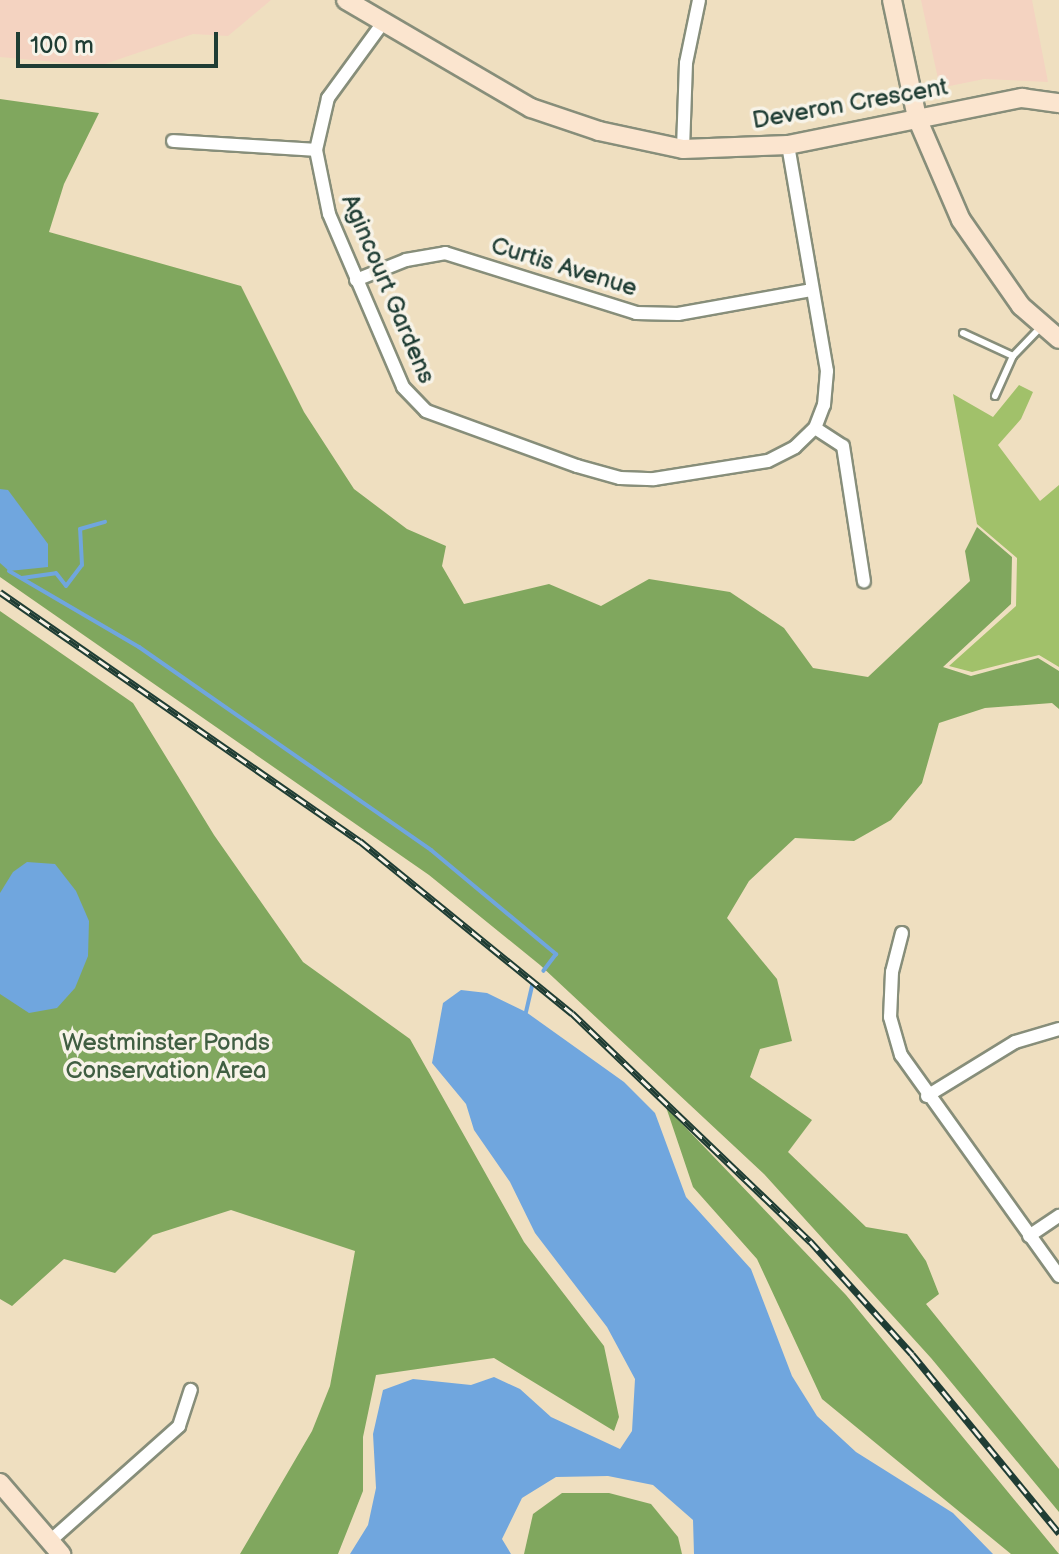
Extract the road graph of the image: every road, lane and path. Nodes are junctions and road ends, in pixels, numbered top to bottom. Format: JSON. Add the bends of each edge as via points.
{"nodes":[{"id":1,"x":346,"y":0,"type":"edge"},
{"id":2,"x":699,"y":0,"type":"edge"},
{"id":3,"x":892,"y":0,"type":"edge"},
{"id":4,"x":382,"y":24,"type":"junction"},
{"id":5,"x":1059,"y":103,"type":"edge"},
{"id":6,"x":917,"y":118,"type":"junction"},
{"id":7,"x":173,"y":141,"type":"dead end"},
{"id":8,"x":788,"y":145,"type":"junction"},
{"id":9,"x":683,"y":149,"type":"junction"},
{"id":10,"x":316,"y":150,"type":"junction"},
{"id":11,"x":356,"y":280,"type":"junction"},
{"id":12,"x":811,"y":290,"type":"junction"},
{"id":13,"x":1043,"y":325,"type":"junction"},
{"id":14,"x":963,"y":333,"type":"dead end"},
{"id":15,"x":1059,"y":339,"type":"edge"},
{"id":16,"x":1013,"y":356,"type":"junction"},
{"id":17,"x":995,"y":396,"type":"dead end"},
{"id":18,"x":815,"y":428,"type":"junction"},
{"id":19,"x":864,"y":581,"type":"dead end"},
{"id":20,"x":902,"y":933,"type":"dead end"},
{"id":21,"x":1059,"y":1029,"type":"edge"},
{"id":22,"x":927,"y":1096,"type":"junction"},
{"id":23,"x":1059,"y":1216,"type":"edge"},
{"id":24,"x":1029,"y":1236,"type":"junction"},
{"id":25,"x":1059,"y":1276,"type":"edge"},
{"id":26,"x":191,"y":1390,"type":"dead end"},
{"id":27,"x":0,"y":1483,"type":"edge"},
{"id":28,"x":55,"y":1548,"type":"edge"}],
"edges":[{"from":1,"to":4,"type":"street","name":"Deveron Crescent"},
{"from":2,"to":9,"type":"street","via":[[686,63]]},
{"from":3,"to":6,"type":"street"},
{"from":4,"to":9,"type":"street","name":"Deveron Crescent","via":[[531,108],[599,131]]},
{"from":4,"to":10,"type":"street","name":"Agincourt Gardens","via":[[328,98]]},
{"from":5,"to":6,"type":"street","name":"Deveron Crescent","via":[[1022,98]]},
{"from":6,"to":8,"type":"street","name":"Deveron Crescent"},
{"from":6,"to":13,"type":"street","via":[[961,220],[1021,306]]},
{"from":7,"to":10,"type":"street"},
{"from":8,"to":9,"type":"street","name":"Deveron Crescent"},
{"from":8,"to":12,"type":"street"},
{"from":10,"to":11,"type":"street","name":"Agincourt Gardens","via":[[329,214]]},
{"from":11,"to":12,"type":"street","name":"Curtis Avenue","via":[[406,260],[445,253],[636,313],[678,314]]},
{"from":11,"to":18,"type":"street","name":"Agincourt Gardens","via":[[413,402],[577,466],[620,478],[668,477],[768,461],[795,447]]},
{"from":12,"to":18,"type":"street","via":[[827,371],[824,405]]},
{"from":13,"to":15,"type":"street"},
{"from":13,"to":16,"type":"lane"},
{"from":14,"to":16,"type":"lane"},
{"from":16,"to":17,"type":"lane"},
{"from":18,"to":19,"type":"street","via":[[843,446]]},
{"from":20,"to":22,"type":"street","via":[[892,972],[890,1017],[901,1055]]},
{"from":21,"to":22,"type":"street","via":[[1015,1042]]},
{"from":22,"to":24,"type":"street"},
{"from":23,"to":24,"type":"street"},
{"from":24,"to":25,"type":"street"},
{"from":26,"to":28,"type":"street","via":[[179,1426]]},
{"from":27,"to":28,"type":"street"}]}
